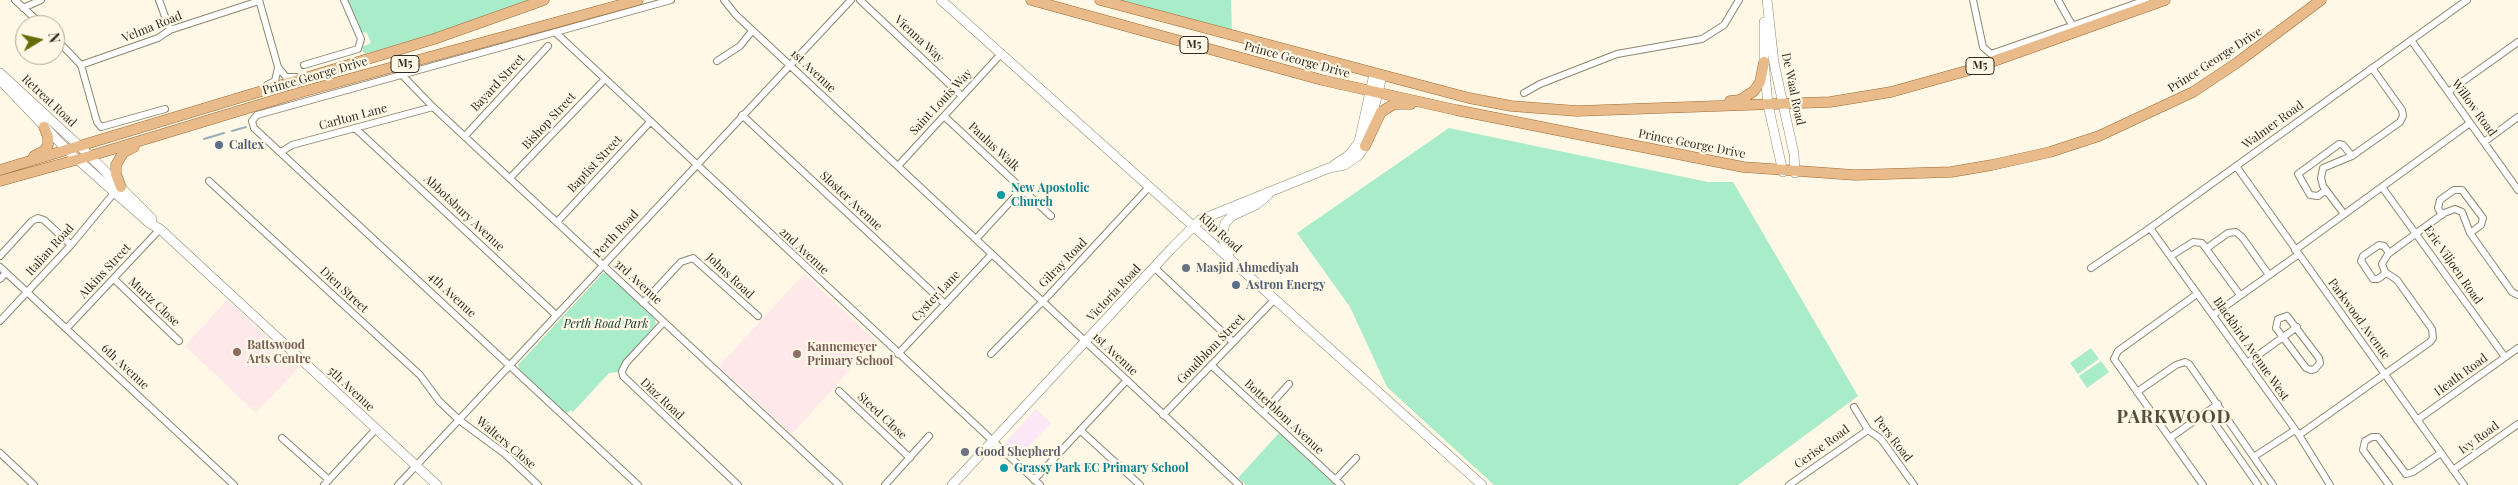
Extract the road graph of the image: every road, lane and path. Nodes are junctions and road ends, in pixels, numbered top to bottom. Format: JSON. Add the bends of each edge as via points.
{"nodes":[{"id":1,"x":15,"y":0,"type":"edge"},
{"id":2,"x":41,"y":0,"type":"edge"},
{"id":3,"x":159,"y":0,"type":"edge"},
{"id":4,"x":344,"y":0,"type":"edge"},
{"id":5,"x":544,"y":0,"type":"edge"},
{"id":6,"x":638,"y":0,"type":"edge"},
{"id":7,"x":671,"y":0,"type":"edge"},
{"id":8,"x":724,"y":0,"type":"edge"},
{"id":9,"x":851,"y":0,"type":"edge"},
{"id":10,"x":860,"y":0,"type":"edge"},
{"id":11,"x":941,"y":0,"type":"edge"},
{"id":12,"x":1031,"y":0,"type":"edge"},
{"id":13,"x":1100,"y":0,"type":"edge"},
{"id":14,"x":1739,"y":0,"type":"edge"},
{"id":15,"x":1767,"y":0,"type":"edge"},
{"id":16,"x":1973,"y":0,"type":"edge"},
{"id":17,"x":2058,"y":0,"type":"edge"},
{"id":18,"x":2146,"y":0,"type":"edge"},
{"id":19,"x":2165,"y":0,"type":"edge"},
{"id":20,"x":2321,"y":0,"type":"edge"},
{"id":21,"x":2467,"y":0,"type":"edge"},
{"id":22,"x":259,"y":1,"type":"edge"},
{"id":23,"x":23,"y":8,"type":"junction"},
{"id":24,"x":1766,"y":11,"type":"junction"},
{"id":25,"x":31,"y":15,"type":"edge"},
{"id":26,"x":2072,"y":25,"type":"junction"},
{"id":27,"x":170,"y":30,"type":"junction"},
{"id":28,"x":752,"y":31,"type":"junction"},
{"id":29,"x":555,"y":32,"type":"junction"},
{"id":30,"x":2410,"y":40,"type":"junction"},
{"id":31,"x":2518,"y":42,"type":"edge"},
{"id":32,"x":548,"y":46,"type":"dead end"},
{"id":33,"x":65,"y":48,"type":"edge"},
{"id":34,"x":1002,"y":54,"type":"junction"},
{"id":35,"x":717,"y":61,"type":"dead end"},
{"id":36,"x":1764,"y":62,"type":"junction"},
{"id":37,"x":81,"y":65,"type":"junction"},
{"id":38,"x":304,"y":65,"type":"dead end"},
{"id":39,"x":790,"y":65,"type":"junction"},
{"id":40,"x":278,"y":67,"type":"junction"},
{"id":41,"x":2372,"y":68,"type":"junction"},
{"id":42,"x":332,"y":69,"type":"junction"},
{"id":43,"x":0,"y":73,"type":"edge"},
{"id":44,"x":402,"y":75,"type":"junction"},
{"id":45,"x":1378,"y":75,"type":"junction"},
{"id":46,"x":0,"y":80,"type":"edge"},
{"id":47,"x":604,"y":80,"type":"junction"},
{"id":48,"x":1374,"y":92,"type":"junction"},
{"id":49,"x":2448,"y":92,"type":"junction"},
{"id":50,"x":1524,"y":93,"type":"dead end"},
{"id":51,"x":962,"y":96,"type":"junction"},
{"id":52,"x":243,"y":97,"type":"junction"},
{"id":53,"x":1782,"y":104,"type":"junction"},
{"id":54,"x":1431,"y":105,"type":"junction"},
{"id":55,"x":1717,"y":105,"type":"junction"},
{"id":56,"x":1768,"y":105,"type":"junction"},
{"id":57,"x":433,"y":107,"type":"junction"},
{"id":58,"x":165,"y":109,"type":"dead end"},
{"id":59,"x":742,"y":115,"type":"junction"},
{"id":60,"x":944,"y":116,"type":"junction"},
{"id":61,"x":2518,"y":117,"type":"edge"},
{"id":62,"x":650,"y":122,"type":"junction"},
{"id":63,"x":2470,"y":123,"type":"junction"},
{"id":64,"x":44,"y":127,"type":"junction"},
{"id":65,"x":356,"y":128,"type":"junction"},
{"id":66,"x":159,"y":135,"type":"junction"},
{"id":67,"x":464,"y":136,"type":"junction"},
{"id":68,"x":2484,"y":142,"type":"junction"},
{"id":69,"x":1365,"y":146,"type":"junction"},
{"id":70,"x":80,"y":147,"type":"junction"},
{"id":71,"x":68,"y":151,"type":"junction"},
{"id":72,"x":281,"y":152,"type":"junction"},
{"id":73,"x":90,"y":156,"type":"junction"},
{"id":74,"x":2352,"y":156,"type":"junction"},
{"id":75,"x":79,"y":160,"type":"junction"},
{"id":76,"x":696,"y":166,"type":"junction"},
{"id":77,"x":898,"y":166,"type":"junction"},
{"id":78,"x":2236,"y":166,"type":"junction"},
{"id":79,"x":0,"y":168,"type":"edge"},
{"id":80,"x":1329,"y":168,"type":"junction"},
{"id":81,"x":1783,"y":172,"type":"junction"},
{"id":82,"x":1795,"y":173,"type":"junction"},
{"id":83,"x":510,"y":178,"type":"junction"},
{"id":84,"x":0,"y":181,"type":"edge"},
{"id":85,"x":209,"y":181,"type":"dead end"},
{"id":86,"x":1149,"y":187,"type":"junction"},
{"id":87,"x":2382,"y":187,"type":"junction"},
{"id":88,"x":1022,"y":189,"type":"junction"},
{"id":89,"x":118,"y":190,"type":"junction"},
{"id":90,"x":2326,"y":190,"type":"junction"},
{"id":91,"x":2518,"y":190,"type":"edge"},
{"id":92,"x":1270,"y":193,"type":"junction"},
{"id":93,"x":2344,"y":214,"type":"junction"},
{"id":94,"x":2442,"y":215,"type":"junction"},
{"id":95,"x":1051,"y":216,"type":"dead end"},
{"id":96,"x":557,"y":222,"type":"junction"},
{"id":97,"x":1194,"y":225,"type":"junction"},
{"id":98,"x":2150,"y":228,"type":"junction"},
{"id":99,"x":160,"y":230,"type":"junction"},
{"id":100,"x":2417,"y":233,"type":"junction"},
{"id":101,"x":2470,"y":234,"type":"junction"},
{"id":102,"x":976,"y":239,"type":"junction"},
{"id":103,"x":71,"y":245,"type":"junction"},
{"id":104,"x":2207,"y":248,"type":"junction"},
{"id":105,"x":2297,"y":252,"type":"junction"},
{"id":106,"x":2389,"y":253,"type":"junction"},
{"id":107,"x":992,"y":254,"type":"junction"},
{"id":108,"x":0,"y":256,"type":"edge"},
{"id":109,"x":2171,"y":256,"type":"junction"},
{"id":110,"x":1234,"y":262,"type":"junction"},
{"id":111,"x":603,"y":265,"type":"junction"},
{"id":112,"x":0,"y":267,"type":"edge"},
{"id":113,"x":1154,"y":267,"type":"junction"},
{"id":114,"x":2091,"y":268,"type":"dead end"},
{"id":115,"x":6,"y":273,"type":"junction"},
{"id":116,"x":2386,"y":273,"type":"junction"},
{"id":117,"x":2269,"y":275,"type":"junction"},
{"id":118,"x":0,"y":279,"type":"edge"},
{"id":119,"x":114,"y":279,"type":"junction"},
{"id":120,"x":27,"y":292,"type":"junction"},
{"id":121,"x":2197,"y":294,"type":"junction"},
{"id":122,"x":2240,"y":295,"type":"junction"},
{"id":123,"x":2518,"y":297,"type":"edge"},
{"id":124,"x":1275,"y":299,"type":"junction"},
{"id":125,"x":1042,"y":301,"type":"junction"},
{"id":126,"x":643,"y":303,"type":"junction"},
{"id":127,"x":944,"y":303,"type":"junction"},
{"id":128,"x":556,"y":315,"type":"junction"},
{"id":129,"x":2212,"y":315,"type":"junction"},
{"id":130,"x":758,"y":316,"type":"dead end"},
{"id":131,"x":0,"y":321,"type":"edge"},
{"id":132,"x":664,"y":322,"type":"junction"},
{"id":133,"x":2297,"y":327,"type":"junction"},
{"id":134,"x":67,"y":328,"type":"junction"},
{"id":135,"x":2282,"y":337,"type":"junction"},
{"id":136,"x":179,"y":341,"type":"dead end"},
{"id":137,"x":1086,"y":342,"type":"junction"},
{"id":138,"x":1233,"y":342,"type":"junction"},
{"id":139,"x":2518,"y":348,"type":"edge"},
{"id":140,"x":898,"y":354,"type":"junction"},
{"id":141,"x":991,"y":354,"type":"dead end"},
{"id":142,"x":2505,"y":357,"type":"junction"},
{"id":143,"x":2247,"y":363,"type":"junction"},
{"id":144,"x":510,"y":365,"type":"junction"},
{"id":145,"x":1211,"y":365,"type":"junction"},
{"id":146,"x":2385,"y":375,"type":"junction"},
{"id":147,"x":1127,"y":380,"type":"junction"},
{"id":148,"x":1289,"y":384,"type":"dead end"},
{"id":149,"x":839,"y":391,"type":"dead end"},
{"id":150,"x":2137,"y":392,"type":"junction"},
{"id":151,"x":2218,"y":404,"type":"junction"},
{"id":152,"x":1854,"y":406,"type":"dead end"},
{"id":153,"x":2206,"y":412,"type":"junction"},
{"id":154,"x":1263,"y":413,"type":"junction"},
{"id":155,"x":1163,"y":415,"type":"junction"},
{"id":156,"x":459,"y":420,"type":"junction"},
{"id":157,"x":2417,"y":420,"type":"junction"},
{"id":158,"x":2518,"y":424,"type":"edge"},
{"id":159,"x":376,"y":429,"type":"junction"},
{"id":160,"x":1868,"y":430,"type":"junction"},
{"id":161,"x":1081,"y":431,"type":"junction"},
{"id":162,"x":2297,"y":433,"type":"junction"},
{"id":163,"x":929,"y":436,"type":"dead end"},
{"id":164,"x":282,"y":438,"type":"dead end"},
{"id":165,"x":2170,"y":438,"type":"junction"},
{"id":166,"x":993,"y":441,"type":"junction"},
{"id":167,"x":2441,"y":453,"type":"junction"},
{"id":168,"x":0,"y":454,"type":"edge"},
{"id":169,"x":2255,"y":456,"type":"junction"},
{"id":170,"x":910,"y":458,"type":"junction"},
{"id":171,"x":1356,"y":458,"type":"dead end"},
{"id":172,"x":416,"y":465,"type":"junction"},
{"id":173,"x":2454,"y":470,"type":"junction"},
{"id":174,"x":329,"y":480,"type":"junction"},
{"id":175,"x":1034,"y":480,"type":"junction"},
{"id":176,"x":1338,"y":482,"type":"edge"},
{"id":177,"x":736,"y":484,"type":"edge"},
{"id":178,"x":34,"y":485,"type":"edge"},
{"id":179,"x":234,"y":485,"type":"edge"},
{"id":180,"x":324,"y":485,"type":"edge"},
{"id":181,"x":398,"y":485,"type":"edge"},
{"id":182,"x":437,"y":485,"type":"edge"},
{"id":183,"x":538,"y":485,"type":"edge"},
{"id":184,"x":638,"y":485,"type":"edge"},
{"id":185,"x":838,"y":485,"type":"edge"},
{"id":186,"x":885,"y":485,"type":"edge"},
{"id":187,"x":952,"y":485,"type":"edge"},
{"id":188,"x":1040,"y":485,"type":"edge"},
{"id":189,"x":1140,"y":485,"type":"edge"},
{"id":190,"x":1239,"y":485,"type":"edge"},
{"id":191,"x":1482,"y":485,"type":"edge"},
{"id":192,"x":1789,"y":485,"type":"edge"},
{"id":193,"x":1914,"y":485,"type":"edge"},
{"id":194,"x":2203,"y":485,"type":"edge"},
{"id":195,"x":2258,"y":485,"type":"edge"},
{"id":196,"x":2273,"y":485,"type":"edge"},
{"id":197,"x":2330,"y":485,"type":"edge"},
{"id":198,"x":2388,"y":485,"type":"edge"},
{"id":199,"x":2464,"y":485,"type":"edge"}],
"edges":[{"from":1,"to":23,"type":"street"},
{"from":2,"to":23,"type":"street"},
{"from":3,"to":27,"type":"street"},
{"from":4,"to":38,"type":"street","via":[[361,38],[358,49]]},
{"from":5,"to":42,"type":"main road","name":"Prince George Drive","number":"M5","via":[[442,37]]},
{"from":6,"to":66,"type":"main road","name":"Prince George Drive","number":"M5","via":[[291,95]]},
{"from":7,"to":29,"type":"street"},
{"from":8,"to":28,"type":"street","name":"1st Avenue"},
{"from":9,"to":39,"type":"street","name":"Perth Road"},
{"from":10,"to":51,"type":"street","name":"Vienna Way"},
{"from":11,"to":34,"type":"street","name":"Klip Road"},
{"from":12,"to":48,"type":"main road","name":"Prince George Drive","number":"M5"},
{"from":13,"to":45,"type":"main road","name":"Prince George Drive","number":"M5"},
{"from":14,"to":50,"type":"street","via":[[1724,25],[1702,39],[1617,54]]},
{"from":15,"to":24,"type":"street","name":"De Waal Road"},
{"from":16,"to":26,"type":"street","via":[[1983,47],[1988,53]]},
{"from":17,"to":26,"type":"street"},
{"from":18,"to":26,"type":"street"},
{"from":19,"to":53,"type":"main road","name":"Prince George Drive","number":"M5","via":[[1920,85],[1855,99]]},
{"from":20,"to":82,"type":"main road","name":"Prince George Drive","number":"M5","via":[[2193,92],[2099,136],[2013,161],[1951,172]]},
{"from":21,"to":30,"type":"street","name":"Walmer Road"},
{"from":22,"to":27,"type":"street","name":"Velma Road"},
{"from":22,"to":40,"type":"street"},
{"from":23,"to":25,"type":"street"},
{"from":24,"to":36,"type":"street","name":"De Waal Road"},
{"from":24,"to":53,"type":"street","name":"De Waal Road"},
{"from":27,"to":37,"type":"street","name":"Velma Road","via":[[158,38]]},
{"from":28,"to":35,"type":"street","via":[[740,46]]},
{"from":28,"to":39,"type":"street","name":"1st Avenue"},
{"from":29,"to":44,"type":"street"},
{"from":29,"to":47,"type":"street","name":"2nd Avenue"},
{"from":30,"to":41,"type":"street","name":"Walmer Road"},
{"from":30,"to":49,"type":"street","name":"Willow Road"},
{"from":31,"to":49,"type":"street"},
{"from":32,"to":67,"type":"street","name":"Bayard Street"},
{"from":33,"to":37,"type":"street"},
{"from":34,"to":51,"type":"street","name":"Saint Louis Way"},
{"from":34,"to":86,"type":"street","name":"Klip Road"},
{"from":36,"to":55,"type":"main road","via":[[1760,82],[1754,91],[1740,100]]},
{"from":36,"to":56,"type":"street","name":"De Waal Road"},
{"from":37,"to":58,"type":"street","via":[[101,127]]},
{"from":39,"to":59,"type":"street","name":"Perth Road"},
{"from":39,"to":77,"type":"street","name":"1st Avenue"},
{"from":40,"to":42,"type":"street","via":[[288,78]]},
{"from":40,"to":52,"type":"street","via":[[274,82]]},
{"from":41,"to":74,"type":"street","via":[[2403,116],[2400,122]]},
{"from":41,"to":78,"type":"street","name":"Walmer Road"},
{"from":42,"to":52,"type":"main road","name":"Prince George Drive","number":"M5"},
{"from":43,"to":70,"type":"street","name":"Retreat Road"},
{"from":44,"to":57,"type":"street","name":"3rd Avenue"},
{"from":44,"to":72,"type":"street","name":"4th Avenue","via":[[257,115],[252,121],[254,128]]},
{"from":45,"to":48,"type":"street","name":"Victoria Road"},
{"from":45,"to":55,"type":"main road","name":"Prince George Drive","number":"M5","via":[[1469,98],[1534,109],[1576,111]]},
{"from":46,"to":64,"type":"street","name":"Retreat Road"},
{"from":47,"to":62,"type":"street","name":"2nd Avenue"},
{"from":47,"to":83,"type":"street","name":"Bishop Street"},
{"from":48,"to":54,"type":"main road","name":"Prince George Drive","number":"M5"},
{"from":48,"to":69,"type":"street","name":"Victoria Road"},
{"from":48,"to":80,"type":"street","name":"Victoria Road","via":[[1359,142],[1349,155]]},
{"from":49,"to":63,"type":"street","name":"Willow Road"},
{"from":51,"to":60,"type":"street","name":"Saint Louis Way"},
{"from":52,"to":70,"type":"main road","name":"Prince George Drive","number":"M5"},
{"from":53,"to":56,"type":"main road","name":"Prince George Drive","number":"M5"},
{"from":53,"to":82,"type":"street","name":"De Waal Road"},
{"from":54,"to":69,"type":"main road","via":[[1399,104],[1385,108],[1376,118]]},
{"from":54,"to":81,"type":"main road","name":"Prince George Drive","number":"M5","via":[[1704,161]]},
{"from":55,"to":56,"type":"main road","name":"Prince George Drive","number":"M5"},
{"from":56,"to":81,"type":"street","name":"De Waal Road"},
{"from":57,"to":65,"type":"street","name":"Carlton Lane"},
{"from":57,"to":67,"type":"street","name":"3rd Avenue"},
{"from":59,"to":76,"type":"street","name":"Perth Road"},
{"from":59,"to":127,"type":"street","name":"Sloster Avenue"},
{"from":60,"to":77,"type":"street","name":"Saint Louis Way"},
{"from":60,"to":88,"type":"street","name":"Paulus Walk"},
{"from":61,"to":68,"type":"street"},
{"from":62,"to":76,"type":"street","name":"2nd Avenue"},
{"from":62,"to":96,"type":"street","name":"Baptist Street"},
{"from":63,"to":68,"type":"street","name":"Willow Road"},
{"from":63,"to":87,"type":"street"},
{"from":64,"to":71,"type":"street","name":"Retreat Road"},
{"from":64,"to":79,"type":"main road","via":[[49,140],[44,152]]},
{"from":65,"to":72,"type":"street","name":"Carlton Lane","via":[[292,145]]},
{"from":65,"to":128,"type":"street","name":"Abbotsbury Avenue"},
{"from":66,"to":73,"type":"main road","name":"Prince George Drive","number":"M5"},
{"from":66,"to":89,"type":"main road","via":[[120,156],[115,171]]},
{"from":67,"to":83,"type":"street","name":"3rd Avenue"},
{"from":68,"to":91,"type":"street","name":"Willow Road"},
{"from":69,"to":80,"type":"street","name":"Victoria Road","via":[[1351,162]]},
{"from":70,"to":71,"type":"main road","name":"Prince George Drive","number":"M5"},
{"from":70,"to":73,"type":"street","name":"5th Avenue"},
{"from":71,"to":75,"type":"street","name":"5th Avenue"},
{"from":71,"to":79,"type":"main road","name":"Prince George Drive","number":"M5"},
{"from":72,"to":144,"type":"street","name":"4th Avenue"},
{"from":73,"to":75,"type":"main road","name":"Prince George Drive","number":"M5"},
{"from":73,"to":89,"type":"street","name":"5th Avenue"},
{"from":74,"to":90,"type":"street","via":[[2323,168],[2321,178]]},
{"from":74,"to":90,"type":"street","via":[[2339,144],[2298,174],[2310,195],[2318,196]]},
{"from":75,"to":84,"type":"main road","name":"Prince George Drive","number":"M5"},
{"from":75,"to":89,"type":"street","name":"5th Avenue"},
{"from":76,"to":111,"type":"street","name":"Perth Road"},
{"from":76,"to":140,"type":"street","name":"2nd Avenue"},
{"from":77,"to":102,"type":"street","name":"1st Avenue"},
{"from":78,"to":98,"type":"street","name":"Walmer Road"},
{"from":78,"to":105,"type":"street","name":"Parkwood Avenue"},
{"from":80,"to":92,"type":"street","name":"Victoria Road"},
{"from":81,"to":82,"type":"main road","name":"Prince George Drive","number":"M5"},
{"from":83,"to":96,"type":"street","name":"3rd Avenue"},
{"from":85,"to":156,"type":"street","name":"Dien Street","via":[[420,375],[439,401]]},
{"from":86,"to":97,"type":"street","name":"Klip Road"},
{"from":86,"to":125,"type":"street","name":"Gilray Road"},
{"from":87,"to":93,"type":"street"},
{"from":87,"to":100,"type":"street","name":"Eric Viljoen Road"},
{"from":88,"to":95,"type":"street","name":"Paulus Walk"},
{"from":88,"to":102,"type":"street"},
{"from":89,"to":99,"type":"street","name":"5th Avenue"},
{"from":89,"to":103,"type":"street","name":"Italian Road"},
{"from":90,"to":93,"type":"street"},
{"from":92,"to":97,"type":"street","name":"Victoria Road"},
{"from":92,"to":110,"type":"street","via":[[1256,205],[1232,216],[1224,225],[1222,242]]},
{"from":93,"to":105,"type":"street"},
{"from":94,"to":100,"type":"street"},
{"from":94,"to":101,"type":"street","via":[[2459,210]]},
{"from":94,"to":101,"type":"street","via":[[2438,202],[2454,190],[2462,190],[2482,218],[2481,225]]},
{"from":96,"to":111,"type":"street","name":"3rd Avenue"},
{"from":97,"to":110,"type":"street","name":"Klip Road"},
{"from":97,"to":113,"type":"street","name":"Victoria Road"},
{"from":98,"to":109,"type":"street","name":"Blackbird Avenue West"},
{"from":98,"to":114,"type":"street","name":"Walmer Road"},
{"from":99,"to":119,"type":"street","name":"Atkins Street"},
{"from":99,"to":159,"type":"street","name":"5th Avenue"},
{"from":100,"to":106,"type":"street"},
{"from":100,"to":142,"type":"street","name":"Eric Viljoen Road"},
{"from":101,"to":123,"type":"street"},
{"from":102,"to":107,"type":"street","name":"1st Avenue"},
{"from":103,"to":108,"type":"street","via":[[38,218]]},
{"from":103,"to":120,"type":"street","name":"Italian Road"},
{"from":104,"to":109,"type":"street","via":[[2196,241]]},
{"from":104,"to":117,"type":"street","via":[[2236,232]]},
{"from":104,"to":122,"type":"street"},
{"from":105,"to":117,"type":"street"},
{"from":105,"to":146,"type":"street","name":"Parkwood Avenue"},
{"from":106,"to":116,"type":"street","via":[[2382,264]]},
{"from":106,"to":116,"type":"street","via":[[2379,245],[2361,261],[2373,279]]},
{"from":107,"to":125,"type":"street","name":"1st Avenue"},
{"from":107,"to":127,"type":"street","name":"Cyster Lane"},
{"from":109,"to":121,"type":"street","name":"Blackbird Avenue West"},
{"from":110,"to":124,"type":"street","name":"Klip Road"},
{"from":111,"to":126,"type":"street","name":"3rd Avenue"},
{"from":111,"to":128,"type":"street","name":"Perth Road"},
{"from":112,"to":115,"type":"street","name":"6th Avenue"},
{"from":113,"to":137,"type":"street","name":"Victoria Road"},
{"from":113,"to":138,"type":"street"},
{"from":115,"to":118,"type":"street"},
{"from":115,"to":120,"type":"street","name":"6th Avenue"},
{"from":116,"to":146,"type":"street","via":[[2397,280],[2433,335],[2427,346]]},
{"from":117,"to":122,"type":"street"},
{"from":119,"to":134,"type":"street","name":"Atkins Street"},
{"from":119,"to":136,"type":"street","name":"Murtz Close"},
{"from":120,"to":131,"type":"street","name":"Italian Road"},
{"from":120,"to":134,"type":"street","name":"6th Avenue"},
{"from":121,"to":129,"type":"street","name":"Blackbird Avenue West"},
{"from":121,"to":150,"type":"street","via":[[2116,353],[2115,362]]},
{"from":122,"to":129,"type":"street"},
{"from":124,"to":138,"type":"street","name":"Goudblom Street"},
{"from":124,"to":191,"type":"street","name":"Klip Road"},
{"from":125,"to":137,"type":"street","name":"1st Avenue"},
{"from":125,"to":141,"type":"street","name":"Gilray Road"},
{"from":126,"to":130,"type":"street","name":"Johns Road","via":[[681,262],[690,258],[698,261]]},
{"from":126,"to":132,"type":"street","name":"3rd Avenue"},
{"from":127,"to":140,"type":"street","name":"Cyster Lane"},
{"from":128,"to":144,"type":"street","name":"Perth Road"},
{"from":129,"to":143,"type":"street","name":"Blackbird Avenue West"},
{"from":132,"to":177,"type":"street","name":"Diaz Road","via":[[626,363],[623,376]]},
{"from":132,"to":185,"type":"street","name":"3rd Avenue"},
{"from":133,"to":135,"type":"street"},
{"from":133,"to":135,"type":"street","via":[[2289,316],[2281,317],[2276,326]]},
{"from":133,"to":135,"type":"street","via":[[2319,358],[2318,367],[2308,370]]},
{"from":134,"to":179,"type":"street","name":"6th Avenue"},
{"from":135,"to":143,"type":"street"},
{"from":137,"to":147,"type":"street","name":"1st Avenue"},
{"from":137,"to":166,"type":"street","name":"Victoria Road"},
{"from":138,"to":145,"type":"street","name":"Goudblom Street"},
{"from":139,"to":142,"type":"street","name":"Heath Road"},
{"from":140,"to":166,"type":"street","name":"2nd Avenue"},
{"from":142,"to":157,"type":"street","name":"Heath Road"},
{"from":143,"to":162,"type":"street","name":"Blackbird Avenue West"},
{"from":144,"to":156,"type":"street","name":"Perth Road"},
{"from":144,"to":184,"type":"street","name":"4th Avenue"},
{"from":145,"to":154,"type":"street","name":"Botterblom Avenue"},
{"from":145,"to":155,"type":"street","name":"Goudblom Street"},
{"from":146,"to":157,"type":"street","name":"Parkwood Avenue"},
{"from":146,"to":162,"type":"street"},
{"from":147,"to":155,"type":"street","name":"1st Avenue"},
{"from":147,"to":161,"type":"street"},
{"from":148,"to":154,"type":"street"},
{"from":149,"to":170,"type":"street","name":"Steed Close"},
{"from":150,"to":151,"type":"street","via":[[2185,362]]},
{"from":150,"to":165,"type":"street"},
{"from":151,"to":153,"type":"street"},
{"from":151,"to":169,"type":"street"},
{"from":152,"to":160,"type":"street","name":"Pers Road"},
{"from":153,"to":165,"type":"street"},
{"from":153,"to":195,"type":"street"},
{"from":154,"to":176,"type":"street","name":"Botterblom Avenue"},
{"from":155,"to":190,"type":"street","name":"1st Avenue"},
{"from":156,"to":172,"type":"street","name":"Perth Road"},
{"from":156,"to":183,"type":"street","name":"Walters Close","via":[[505,454]]},
{"from":157,"to":167,"type":"street","name":"Parkwood Avenue"},
{"from":158,"to":173,"type":"street","name":"Ivy Road"},
{"from":159,"to":172,"type":"street","name":"5th Avenue"},
{"from":159,"to":174,"type":"street"},
{"from":160,"to":192,"type":"street","name":"Cerise Road"},
{"from":160,"to":193,"type":"street","name":"Pers Road","via":[[1881,439]]},
{"from":161,"to":175,"type":"street"},
{"from":161,"to":189,"type":"street"},
{"from":162,"to":169,"type":"street"},
{"from":162,"to":197,"type":"street","name":"Blackbird Avenue West"},
{"from":163,"to":170,"type":"street","name":"Steed Close"},
{"from":164,"to":174,"type":"street"},
{"from":165,"to":194,"type":"street"},
{"from":166,"to":175,"type":"street","name":"2nd Avenue"},
{"from":166,"to":187,"type":"street","name":"Victoria Road"},
{"from":167,"to":173,"type":"street","name":"Parkwood Avenue"},
{"from":167,"to":198,"type":"street","via":[[2409,474],[2402,471],[2374,436],[2365,442],[2364,450]]},
{"from":168,"to":178,"type":"street"},
{"from":169,"to":196,"type":"street"},
{"from":170,"to":186,"type":"street"},
{"from":171,"to":176,"type":"street"},
{"from":172,"to":181,"type":"street","name":"Perth Road"},
{"from":172,"to":182,"type":"street","name":"5th Avenue"},
{"from":173,"to":199,"type":"street","name":"Parkwood Avenue"},
{"from":174,"to":180,"type":"street"},
{"from":175,"to":188,"type":"street","name":"2nd Avenue"}]}
